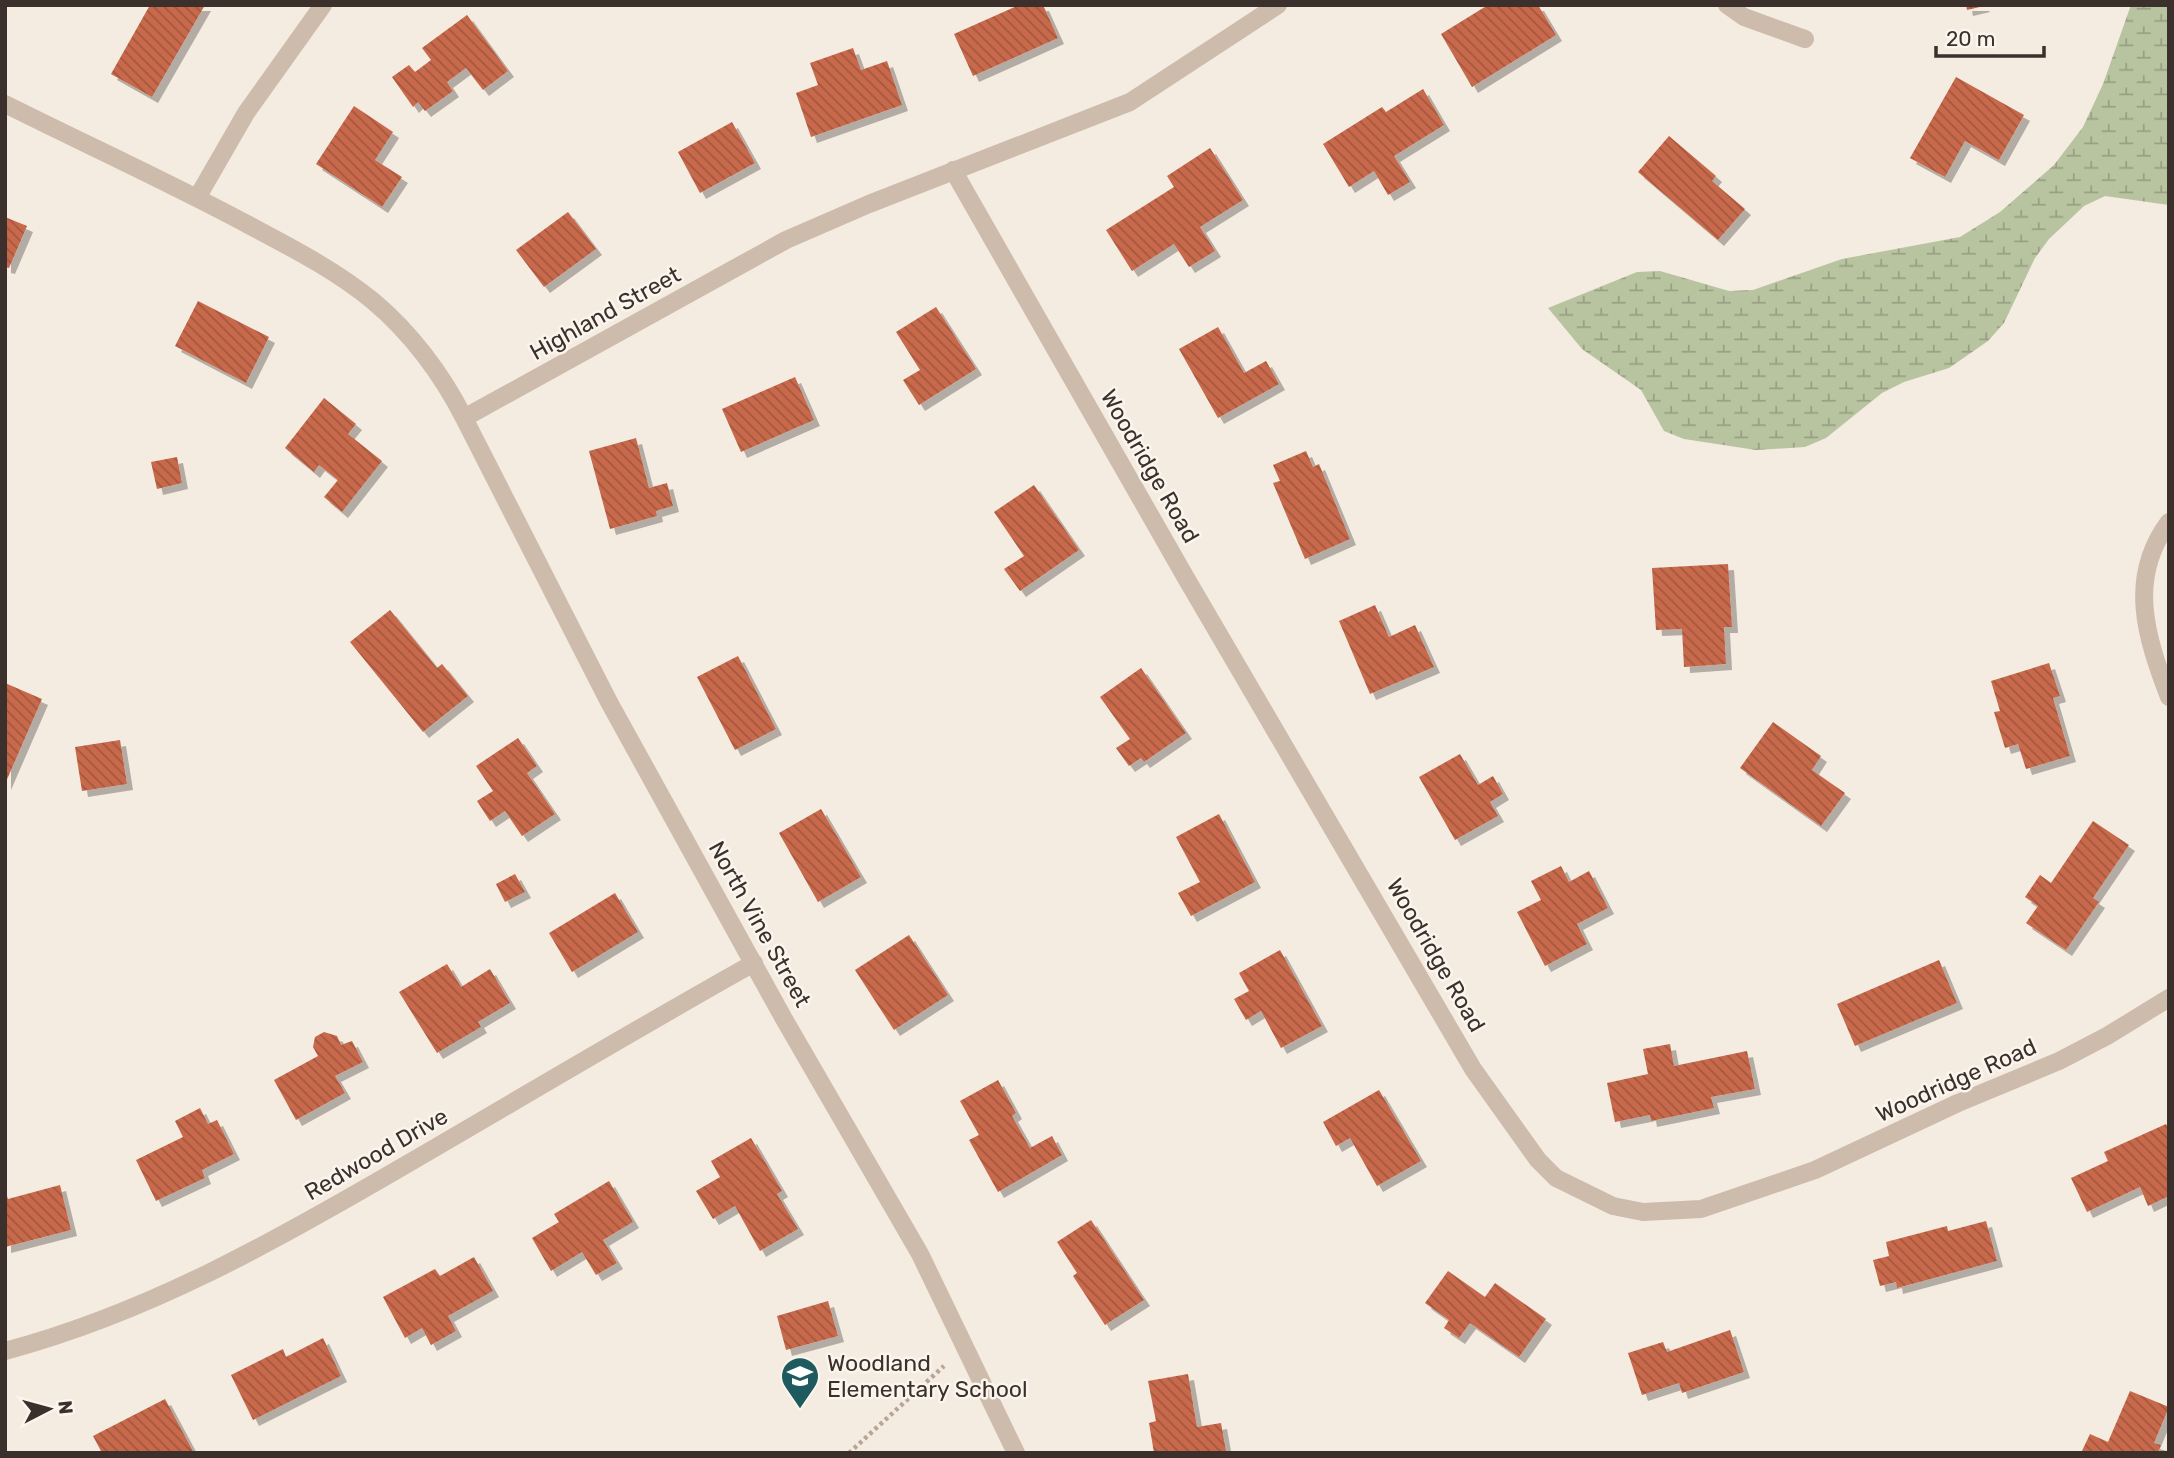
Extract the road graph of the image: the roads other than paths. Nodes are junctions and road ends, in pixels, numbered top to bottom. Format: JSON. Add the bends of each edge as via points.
{"nodes":[{"id":1,"x":323,"y":5,"type":"edge"},
{"id":2,"x":1278,"y":5,"type":"edge"},
{"id":3,"x":1727,"y":5,"type":"edge"},
{"id":4,"x":1805,"y":39,"type":"dead end"},
{"id":5,"x":5,"y":104,"type":"edge"},
{"id":6,"x":953,"y":170,"type":"junction"},
{"id":7,"x":197,"y":198,"type":"junction"},
{"id":8,"x":464,"y":418,"type":"junction"},
{"id":9,"x":2169,"y":522,"type":"edge"},
{"id":10,"x":2169,"y":697,"type":"edge"},
{"id":11,"x":754,"y":963,"type":"junction"},
{"id":12,"x":2169,"y":998,"type":"edge"},
{"id":13,"x":5,"y":1352,"type":"edge"},
{"id":14,"x":1016,"y":1453,"type":"edge"}],
"edges":[{"from":1,"to":7,"type":"street","via":[[246,113]]},
{"from":2,"to":6,"type":"street","name":"Highland Street","via":[[1130,102]]},
{"from":3,"to":4,"type":"street","via":[[1744,18]]},
{"from":5,"to":7,"type":"street"},
{"from":6,"to":8,"type":"street","name":"Highland Street","via":[[786,240]]},
{"from":6,"to":12,"type":"street","name":"Woodridge Road","via":[[1474,1069],[1538,1160],[1556,1178],[1613,1206],[1643,1212],[1701,1209],[1815,1170],[2059,1061]]},
{"from":7,"to":8,"type":"street","via":[[297,251],[373,301],[426,357]]},
{"from":8,"to":11,"type":"street","name":"North Vine Street","via":[[609,702]]},
{"from":9,"to":10,"type":"street","via":[[2155,544],[2143,581],[2144,615]]},
{"from":11,"to":13,"type":"street","name":"Redwood Drive","via":[[265,1245],[147,1302]]},
{"from":11,"to":14,"type":"street","name":"North Vine Street","via":[[920,1254]]}]}
